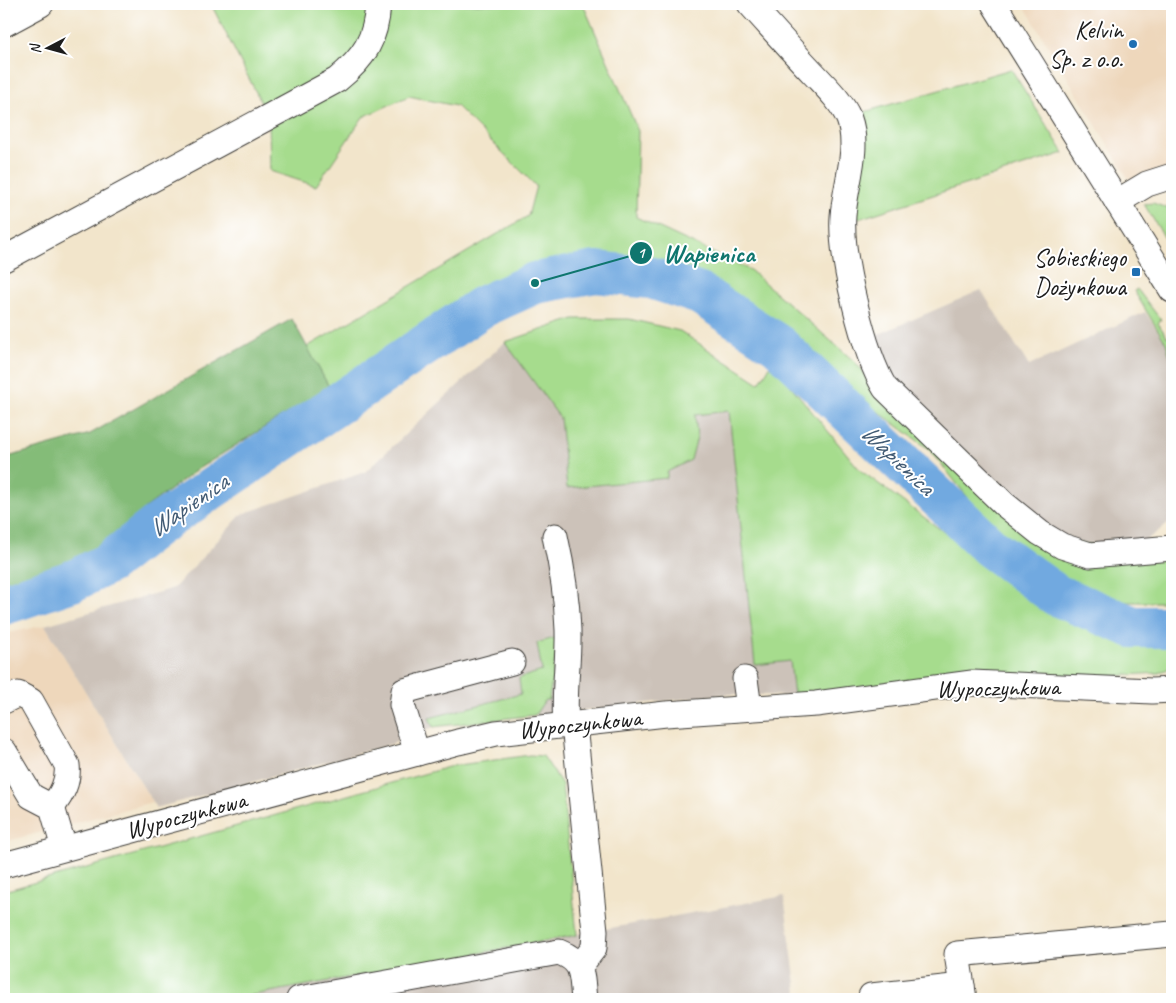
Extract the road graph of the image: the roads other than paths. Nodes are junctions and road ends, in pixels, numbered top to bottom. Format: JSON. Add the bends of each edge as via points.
{"nodes":[{"id":1,"x":41,"y":4,"type":"edge"},
{"id":2,"x":378,"y":4,"type":"edge"},
{"id":3,"x":750,"y":4,"type":"edge"},
{"id":4,"x":994,"y":4,"type":"edge"},
{"id":5,"x":4,"y":24,"type":"edge"},
{"id":6,"x":1172,"y":176,"type":"edge"},
{"id":7,"x":1117,"y":202,"type":"junction"},
{"id":8,"x":4,"y":260,"type":"edge"},
{"id":9,"x":1172,"y":290,"type":"edge"},
{"id":10,"x":554,"y":536,"type":"dead end"},
{"id":11,"x":1172,"y":548,"type":"edge"},
{"id":12,"x":512,"y":662,"type":"dead end"},
{"id":13,"x":745,"y":679,"type":"dead end"},
{"id":14,"x":1172,"y":690,"type":"edge"},
{"id":15,"x":4,"y":701,"type":"edge"},
{"id":16,"x":749,"y":708,"type":"junction"},
{"id":17,"x":570,"y":725,"type":"junction"},
{"id":18,"x":4,"y":751,"type":"edge"},
{"id":19,"x":417,"y":753,"type":"junction"},
{"id":20,"x":52,"y":807,"type":"junction"},
{"id":21,"x":64,"y":848,"type":"junction"},
{"id":22,"x":4,"y":865,"type":"edge"},
{"id":23,"x":1172,"y":934,"type":"edge"},
{"id":24,"x":580,"y":966,"type":"junction"},
{"id":25,"x":963,"y":993,"type":"edge"},
{"id":26,"x":870,"y":996,"type":"dead end"},
{"id":27,"x":299,"y":999,"type":"edge"},
{"id":28,"x":584,"y":999,"type":"edge"}],
"edges":[{"from":1,"to":5,"type":"street"},
{"from":2,"to":8,"type":"street","via":[[377,24],[368,48],[356,65],[337,80]]},
{"from":3,"to":11,"type":"street","via":[[836,99],[848,118],[853,135],[843,217],[846,266],[865,336],[885,388],[1004,504],[1062,546],[1090,555]]},
{"from":4,"to":7,"type":"street"},
{"from":6,"to":7,"type":"street","via":[[1147,184]]},
{"from":7,"to":9,"type":"street"},
{"from":10,"to":17,"type":"street","via":[[564,576],[568,632],[563,698]]},
{"from":12,"to":19,"type":"street","via":[[404,691],[402,705]]},
{"from":13,"to":16,"type":"street"},
{"from":14,"to":16,"type":"street","name":"Wypoczynkowa","via":[[972,683],[816,704]]},
{"from":15,"to":20,"type":"street","via":[[18,694],[31,701],[67,765],[62,794]]},
{"from":16,"to":17,"type":"street","name":"Wypoczynkowa"},
{"from":17,"to":19,"type":"street","name":"Wypoczynkowa","via":[[496,734]]},
{"from":17,"to":24,"type":"street","via":[[595,931],[594,948]]},
{"from":18,"to":20,"type":"street","via":[[30,796]]},
{"from":19,"to":21,"type":"street","name":"Wypoczynkowa"},
{"from":20,"to":21,"type":"street"},
{"from":21,"to":22,"type":"street","name":"Wypoczynkowa"},
{"from":23,"to":25,"type":"street","via":[[956,954]]},
{"from":24,"to":27,"type":"street","via":[[570,956],[559,952],[543,953]]},
{"from":24,"to":28,"type":"street"},
{"from":25,"to":26,"type":"street"}]}
